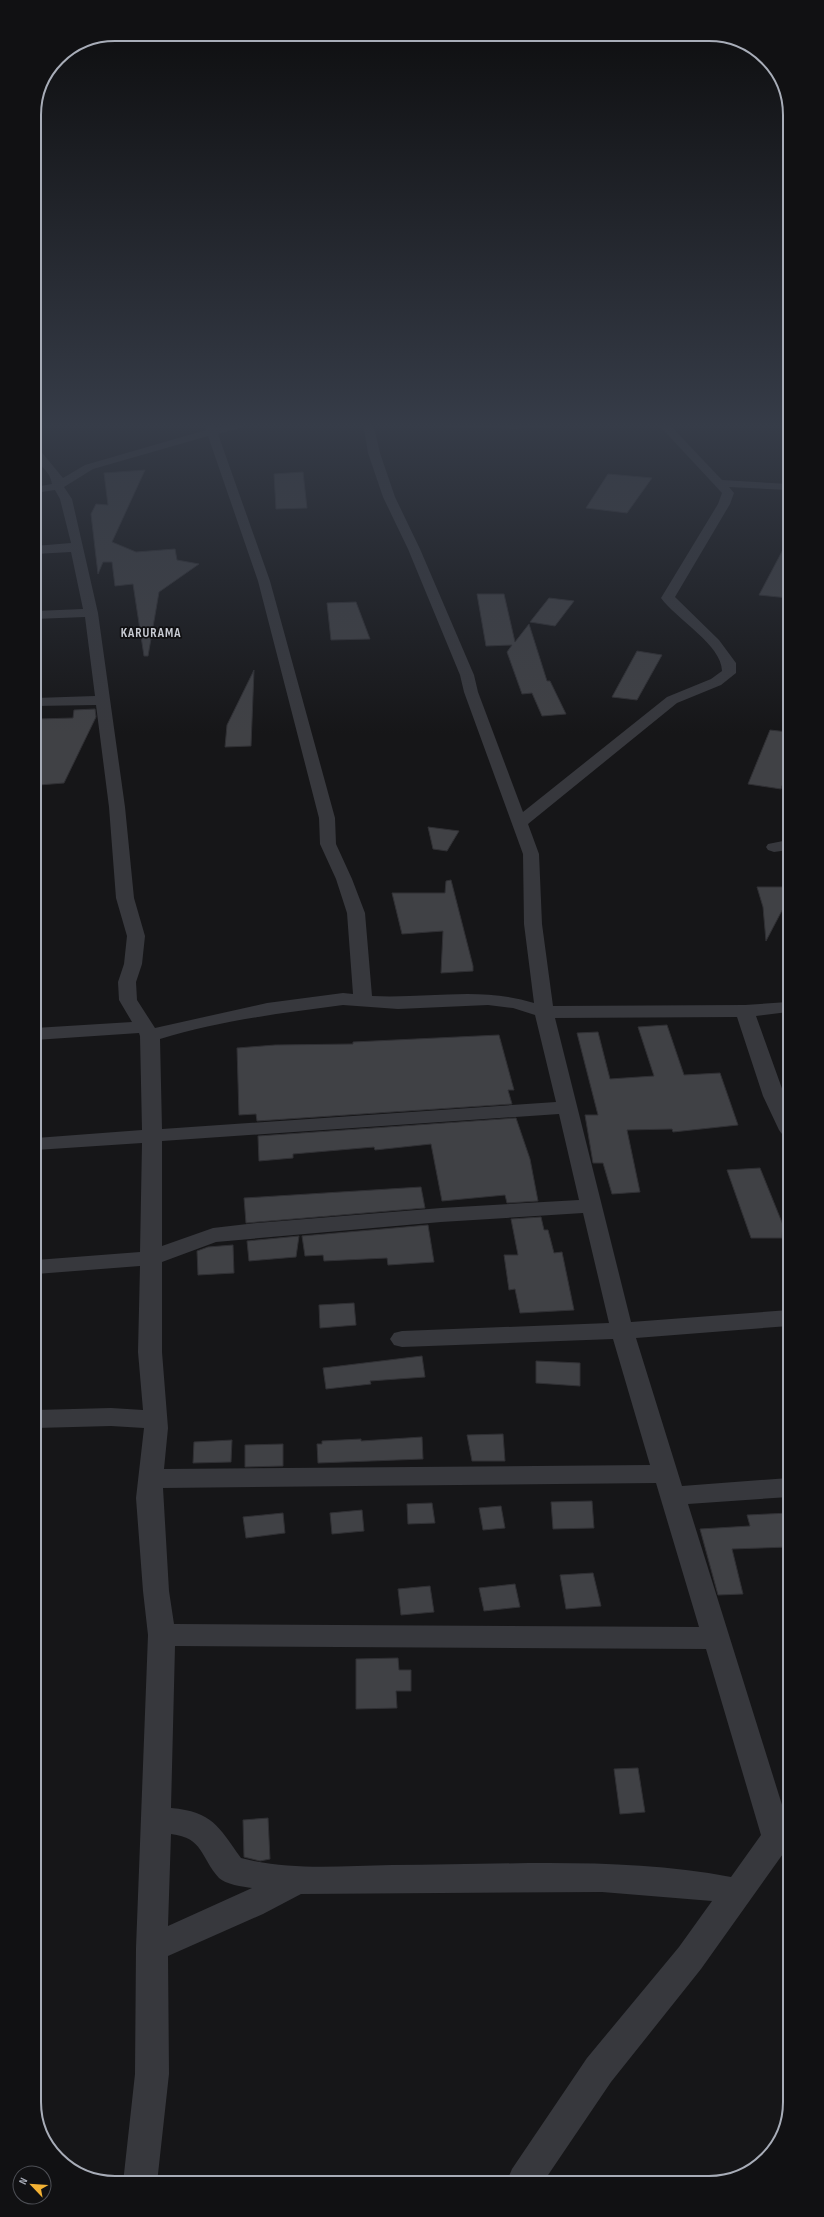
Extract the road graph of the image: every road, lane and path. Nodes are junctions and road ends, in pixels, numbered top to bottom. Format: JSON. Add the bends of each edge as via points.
{"nodes":[{"id":1,"x":73,"y":526,"type":"edge"},
{"id":2,"x":245,"y":526,"type":"edge"},
{"id":3,"x":403,"y":526,"type":"edge"},
{"id":4,"x":710,"y":526,"type":"edge"},
{"id":5,"x":75,"y":548,"type":"junction"},
{"id":6,"x":41,"y":550,"type":"edge"},
{"id":7,"x":91,"y":613,"type":"junction"},
{"id":8,"x":41,"y":615,"type":"edge"},
{"id":9,"x":102,"y":700,"type":"junction"},
{"id":10,"x":41,"y":702,"type":"edge"},
{"id":11,"x":519,"y":823,"type":"junction"},
{"id":12,"x":363,"y":1000,"type":"junction"},
{"id":13,"x":783,"y":1007,"type":"edge"},
{"id":14,"x":745,"y":1011,"type":"junction"},
{"id":15,"x":544,"y":1012,"type":"junction"},
{"id":16,"x":147,"y":1032,"type":"junction"},
{"id":17,"x":41,"y":1034,"type":"edge"},
{"id":18,"x":781,"y":1096,"type":"edge"},
{"id":19,"x":568,"y":1107,"type":"junction"},
{"id":20,"x":152,"y":1136,"type":"junction"},
{"id":21,"x":41,"y":1144,"type":"edge"},
{"id":22,"x":592,"y":1206,"type":"junction"},
{"id":23,"x":151,"y":1258,"type":"junction"},
{"id":24,"x":41,"y":1267,"type":"edge"},
{"id":25,"x":783,"y":1318,"type":"edge"},
{"id":26,"x":622,"y":1331,"type":"junction"},
{"id":27,"x":402,"y":1340,"type":"dead end"},
{"id":28,"x":41,"y":1419,"type":"edge"},
{"id":29,"x":155,"y":1420,"type":"junction"},
{"id":30,"x":151,"y":1479,"type":"junction"},
{"id":31,"x":670,"y":1485,"type":"junction"},
{"id":32,"x":783,"y":1487,"type":"edge"},
{"id":33,"x":162,"y":1635,"type":"junction"},
{"id":34,"x":716,"y":1638,"type":"junction"},
{"id":35,"x":156,"y":1819,"type":"junction"},
{"id":36,"x":783,"y":1827,"type":"edge"},
{"id":37,"x":298,"y":1880,"type":"junction"},
{"id":38,"x":737,"y":1892,"type":"junction"},
{"id":39,"x":152,"y":1948,"type":"junction"},
{"id":40,"x":141,"y":2176,"type":"edge"},
{"id":41,"x":527,"y":2176,"type":"edge"}],
"edges":[{"from":1,"to":5,"type":"street","via":[[77,543]]},
{"from":2,"to":12,"type":"street","via":[[264,581],[327,818],[328,844],[356,913]]},
{"from":3,"to":11,"type":"street","via":[[467,675]]},
{"from":4,"to":11,"type":"street","via":[[668,598],[714,643],[729,663],[729,673],[716,682],[672,700]]},
{"from":5,"to":6,"type":"street"},
{"from":5,"to":7,"type":"street"},
{"from":7,"to":8,"type":"street"},
{"from":7,"to":9,"type":"street"},
{"from":9,"to":10,"type":"street"},
{"from":9,"to":16,"type":"street","via":[[117,807],[125,898],[136,936],[133,964],[126,982],[128,1000]]},
{"from":11,"to":15,"type":"street","via":[[531,854],[533,924]]},
{"from":12,"to":15,"type":"street","via":[[398,1003],[488,999],[516,1003]]},
{"from":12,"to":16,"type":"street","via":[[343,999],[267,1009]]},
{"from":13,"to":14,"type":"street"},
{"from":14,"to":15,"type":"street"},
{"from":14,"to":18,"type":"street"},
{"from":15,"to":19,"type":"street"},
{"from":16,"to":17,"type":"street"},
{"from":16,"to":20,"type":"street"},
{"from":19,"to":20,"type":"street"},
{"from":19,"to":22,"type":"street"},
{"from":20,"to":21,"type":"street"},
{"from":20,"to":23,"type":"street"},
{"from":22,"to":23,"type":"street","via":[[257,1230],[213,1236]]},
{"from":22,"to":26,"type":"street"},
{"from":23,"to":24,"type":"street"},
{"from":23,"to":29,"type":"street","via":[[150,1352]]},
{"from":25,"to":26,"type":"street"},
{"from":26,"to":27,"type":"street"},
{"from":26,"to":31,"type":"street"},
{"from":28,"to":29,"type":"street","via":[[111,1417]]},
{"from":29,"to":30,"type":"street"},
{"from":30,"to":31,"type":"street"},
{"from":30,"to":33,"type":"street","via":[[149,1498]]},
{"from":31,"to":32,"type":"street"},
{"from":31,"to":34,"type":"street"},
{"from":33,"to":34,"type":"street"},
{"from":33,"to":35,"type":"street"},
{"from":34,"to":36,"type":"street"},
{"from":35,"to":37,"type":"street","via":[[190,1823],[205,1832],[231,1868],[249,1874]]},
{"from":35,"to":39,"type":"street"},
{"from":36,"to":38,"type":"street"},
{"from":37,"to":38,"type":"street","via":[[602,1878],[700,1885]]},
{"from":37,"to":39,"type":"street","via":[[252,1904]]},
{"from":38,"to":41,"type":"street","via":[[690,1958],[599,2070]]},
{"from":39,"to":40,"type":"street","via":[[152,2074]]}]}
